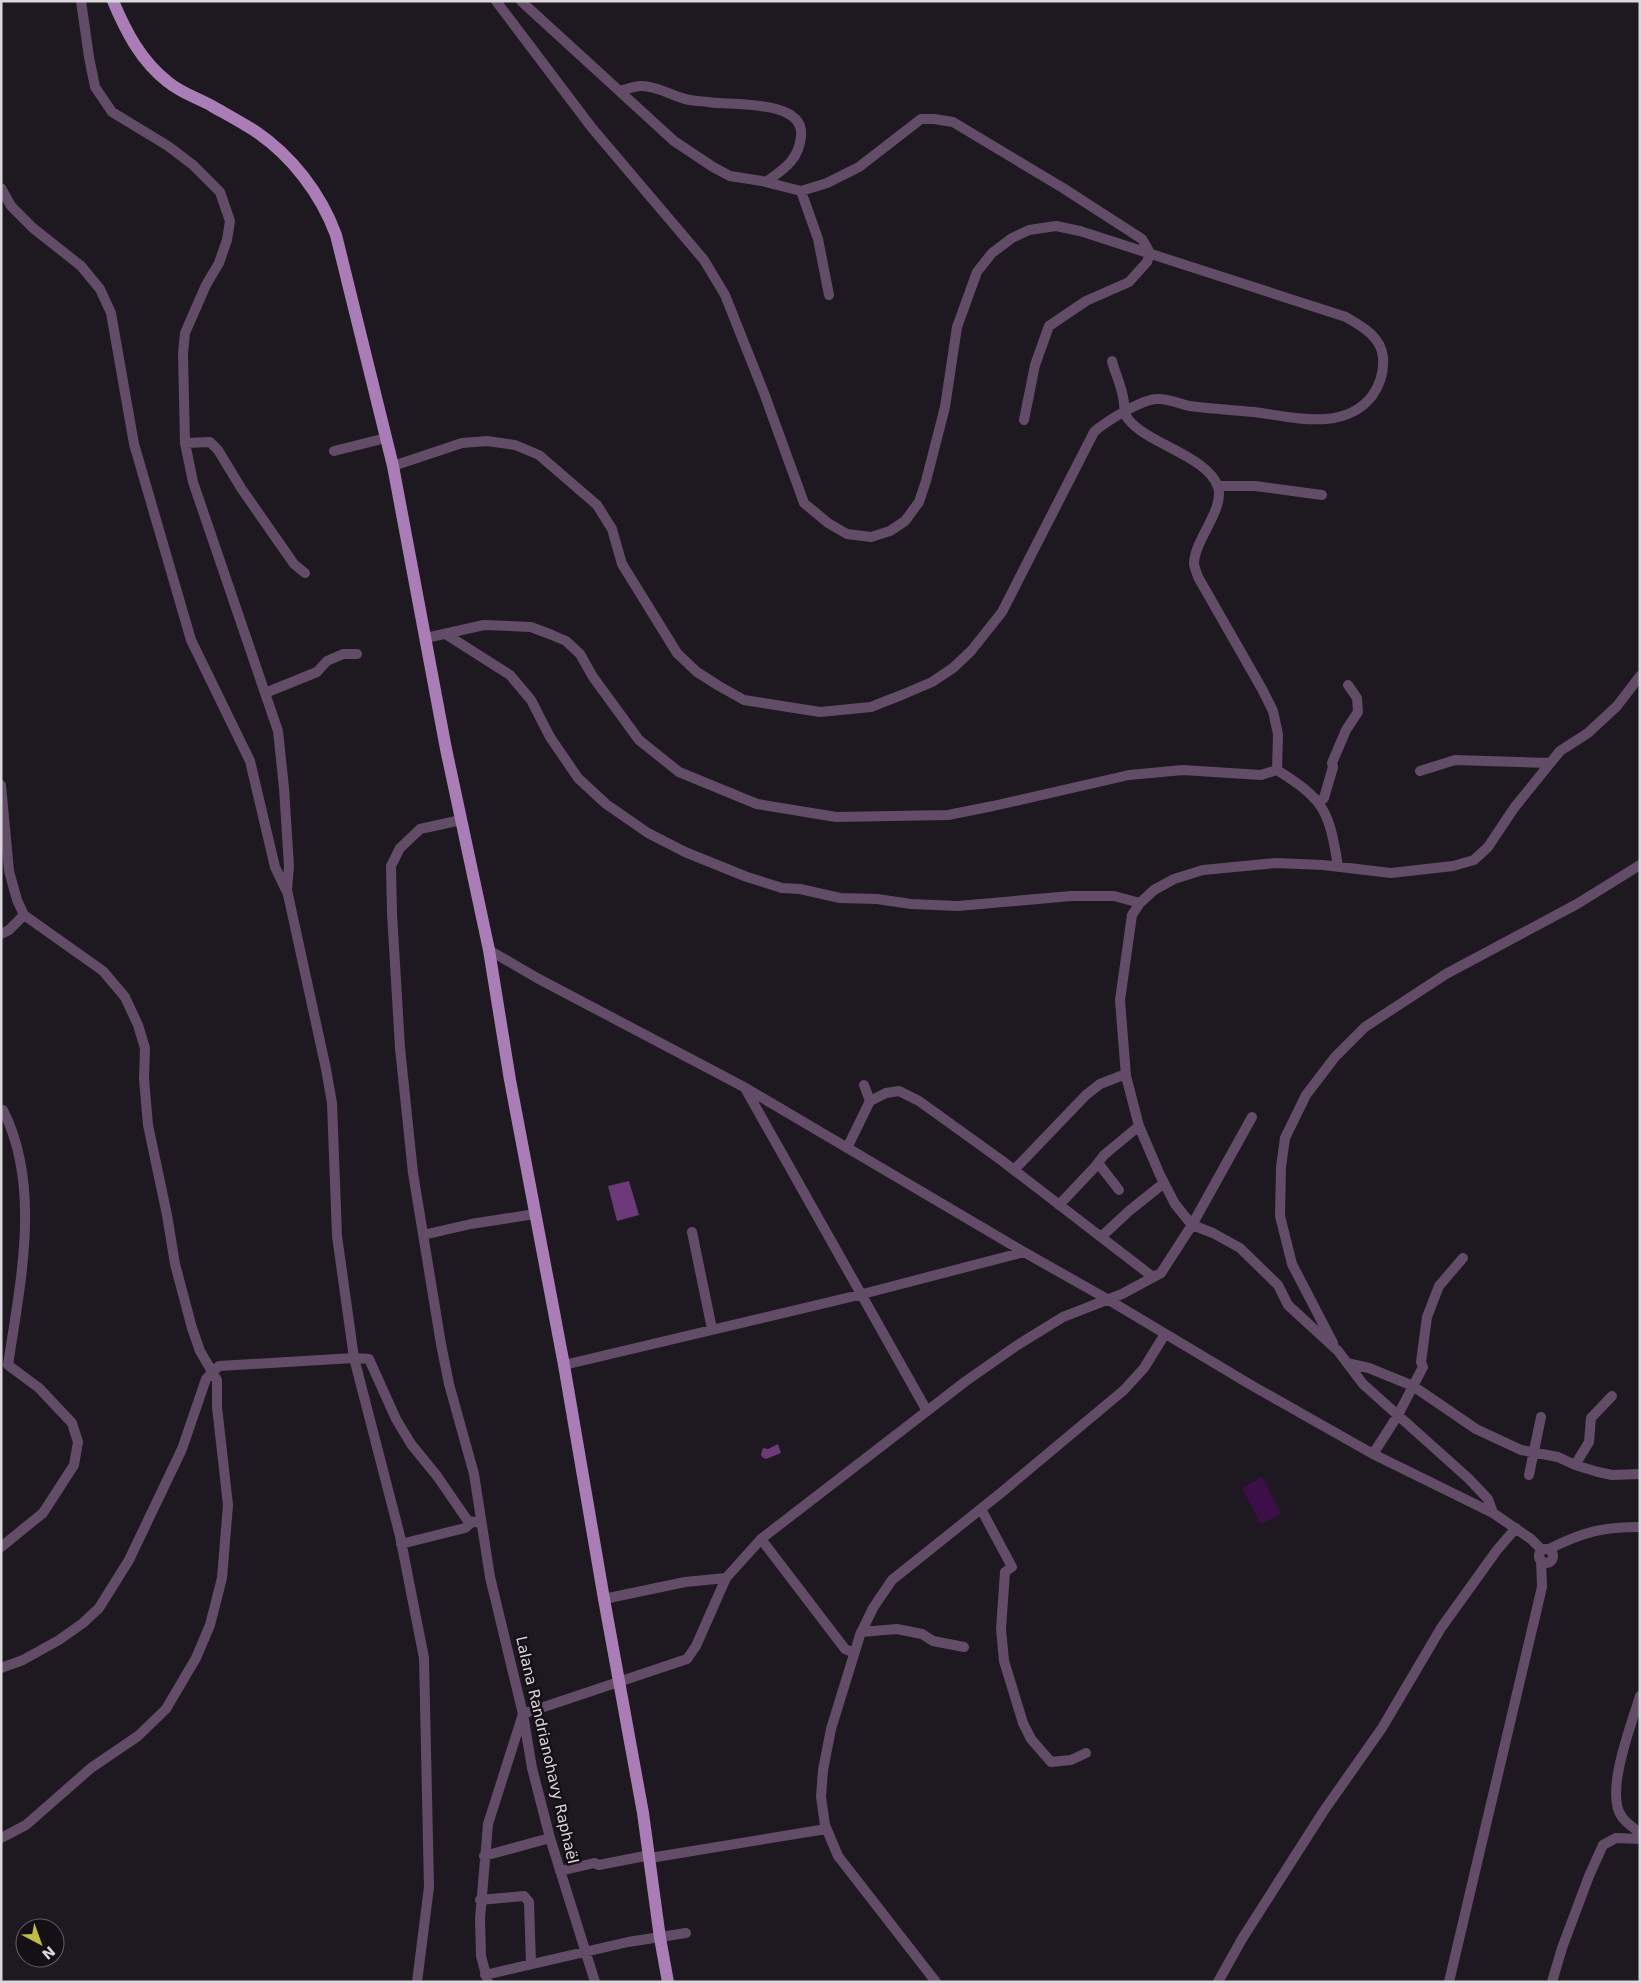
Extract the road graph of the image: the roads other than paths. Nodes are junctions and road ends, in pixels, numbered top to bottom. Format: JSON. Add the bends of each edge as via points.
{"nodes":[{"id":1,"x":82,"y":1,"type":"edge"},
{"id":2,"x":113,"y":1,"type":"edge"},
{"id":3,"x":496,"y":1,"type":"edge"},
{"id":4,"x":522,"y":1,"type":"edge"},
{"id":5,"x":620,"y":91,"type":"junction"},
{"id":6,"x":766,"y":182,"type":"junction"},
{"id":7,"x":1,"y":188,"type":"edge"},
{"id":8,"x":801,"y":191,"type":"junction"},
{"id":9,"x":1150,"y":253,"type":"junction"},
{"id":10,"x":830,"y":295,"type":"dead end"},
{"id":11,"x":1112,"y":361,"type":"dead end"},
{"id":12,"x":1124,"y":411,"type":"junction"},
{"id":13,"x":1024,"y":420,"type":"dead end"},
{"id":14,"x":386,"y":438,"type":"junction"},
{"id":15,"x":185,"y":443,"type":"junction"},
{"id":16,"x":334,"y":451,"type":"dead end"},
{"id":17,"x":392,"y":466,"type":"junction"},
{"id":18,"x":1218,"y":486,"type":"junction"},
{"id":19,"x":1322,"y":495,"type":"dead end"},
{"id":20,"x":305,"y":573,"type":"dead end"},
{"id":21,"x":447,"y":635,"type":"junction"},
{"id":22,"x":426,"y":638,"type":"junction"},
{"id":23,"x":357,"y":654,"type":"dead end"},
{"id":24,"x":1640,"y":676,"type":"edge"},
{"id":25,"x":1348,"y":685,"type":"dead end"},
{"id":26,"x":265,"y":693,"type":"junction"},
{"id":27,"x":1550,"y":763,"type":"junction"},
{"id":28,"x":1277,"y":770,"type":"junction"},
{"id":29,"x":1420,"y":771,"type":"dead end"},
{"id":30,"x":1,"y":785,"type":"edge"},
{"id":31,"x":1319,"y":802,"type":"junction"},
{"id":32,"x":461,"y":820,"type":"junction"},
{"id":33,"x":1338,"y":866,"type":"junction"},
{"id":34,"x":1640,"y":866,"type":"edge"},
{"id":35,"x":287,"y":890,"type":"junction"},
{"id":36,"x":1140,"y":903,"type":"junction"},
{"id":37,"x":24,"y":915,"type":"junction"},
{"id":38,"x":1,"y":934,"type":"edge"},
{"id":39,"x":488,"y":950,"type":"junction"},
{"id":40,"x":1126,"y":1074,"type":"junction"},
{"id":41,"x":864,"y":1085,"type":"dead end"},
{"id":42,"x":744,"y":1087,"type":"junction"},
{"id":43,"x":870,"y":1101,"type":"junction"},
{"id":44,"x":1,"y":1111,"type":"edge"},
{"id":45,"x":1252,"y":1117,"type":"dead end"},
{"id":46,"x":1139,"y":1126,"type":"junction"},
{"id":47,"x":846,"y":1148,"type":"junction"},
{"id":48,"x":1098,"y":1163,"type":"junction"},
{"id":49,"x":1014,"y":1170,"type":"junction"},
{"id":50,"x":1164,"y":1183,"type":"junction"},
{"id":51,"x":1119,"y":1190,"type":"dead end"},
{"id":52,"x":1060,"y":1205,"type":"junction"},
{"id":53,"x":535,"y":1214,"type":"junction"},
{"id":54,"x":1192,"y":1225,"type":"junction"},
{"id":55,"x":692,"y":1232,"type":"dead end"},
{"id":56,"x":423,"y":1235,"type":"junction"},
{"id":57,"x":1101,"y":1237,"type":"junction"},
{"id":58,"x":1024,"y":1252,"type":"junction"},
{"id":59,"x":1463,"y":1258,"type":"dead end"},
{"id":60,"x":1153,"y":1278,"type":"junction"},
{"id":61,"x":859,"y":1295,"type":"junction"},
{"id":62,"x":1107,"y":1299,"type":"junction"},
{"id":63,"x":712,"y":1329,"type":"junction"},
{"id":64,"x":1165,"y":1334,"type":"junction"},
{"id":65,"x":1338,"y":1351,"type":"junction"},
{"id":66,"x":354,"y":1358,"type":"junction"},
{"id":67,"x":1347,"y":1363,"type":"junction"},
{"id":68,"x":564,"y":1365,"type":"junction"},
{"id":69,"x":212,"y":1371,"type":"junction"},
{"id":70,"x":1413,"y":1386,"type":"junction"},
{"id":71,"x":1612,"y":1396,"type":"dead end"},
{"id":72,"x":927,"y":1411,"type":"junction"},
{"id":73,"x":1398,"y":1415,"type":"junction"},
{"id":74,"x":1541,"y":1417,"type":"dead end"},
{"id":75,"x":1535,"y":1452,"type":"junction"},
{"id":76,"x":1373,"y":1454,"type":"junction"},
{"id":77,"x":1575,"y":1465,"type":"junction"},
{"id":78,"x":1640,"y":1474,"type":"edge"},
{"id":79,"x":1529,"y":1475,"type":"dead end"},
{"id":80,"x":981,"y":1509,"type":"junction"},
{"id":81,"x":1493,"y":1513,"type":"junction"},
{"id":82,"x":476,"y":1522,"type":"junction"},
{"id":83,"x":1640,"y":1527,"type":"edge"},
{"id":84,"x":1516,"y":1528,"type":"junction"},
{"id":85,"x":761,"y":1539,"type":"junction"},
{"id":86,"x":401,"y":1544,"type":"junction"},
{"id":87,"x":1,"y":1547,"type":"edge"},
{"id":88,"x":1545,"y":1556,"type":"junction"},
{"id":89,"x":726,"y":1578,"type":"junction"},
{"id":90,"x":604,"y":1599,"type":"junction"},
{"id":91,"x":862,"y":1632,"type":"junction"},
{"id":92,"x":964,"y":1646,"type":"dead end"},
{"id":93,"x":854,"y":1653,"type":"junction"},
{"id":94,"x":2,"y":1667,"type":"edge"},
{"id":95,"x":618,"y":1682,"type":"junction"},
{"id":96,"x":1640,"y":1696,"type":"edge"},
{"id":97,"x":523,"y":1714,"type":"junction"},
{"id":98,"x":1086,"y":1753,"type":"dead end"},
{"id":99,"x":826,"y":1829,"type":"junction"},
{"id":100,"x":1640,"y":1833,"type":"edge"},
{"id":101,"x":1,"y":1838,"type":"edge"},
{"id":102,"x":550,"y":1838,"type":"junction"},
{"id":103,"x":1640,"y":1839,"type":"edge"},
{"id":104,"x":484,"y":1856,"type":"junction"},
{"id":105,"x":650,"y":1858,"type":"junction"},
{"id":106,"x":560,"y":1872,"type":"junction"},
{"id":107,"x":480,"y":1900,"type":"junction"},
{"id":108,"x":686,"y":1933,"type":"dead end"},
{"id":109,"x":660,"y":1938,"type":"junction"},
{"id":110,"x":584,"y":1952,"type":"junction"},
{"id":111,"x":531,"y":1964,"type":"junction"},
{"id":112,"x":487,"y":1978,"type":"edge"},
{"id":113,"x":591,"y":1981,"type":"edge"},
{"id":114,"x":417,"y":1982,"type":"edge"},
{"id":115,"x":668,"y":1982,"type":"edge"},
{"id":116,"x":936,"y":1982,"type":"edge"},
{"id":117,"x":1218,"y":1982,"type":"edge"},
{"id":118,"x":1449,"y":1982,"type":"edge"},
{"id":119,"x":1552,"y":1982,"type":"edge"}],
"edges":[{"from":1,"to":15,"type":"street","via":[[95,87],[112,112],[193,165],[220,192],[230,221],[219,263],[185,333]]},
{"from":2,"to":14,"type":"main road","via":[[135,48],[150,66],[169,83],[256,132],[316,192],[336,235]]},
{"from":3,"to":9,"type":"street","via":[[592,128],[704,260],[725,295],[804,503],[847,534],[870,537],[890,531],[905,521],[919,502],[945,407],[957,327],[977,272],[992,253],[1029,230],[1056,226],[1080,230]]},
{"from":4,"to":5,"type":"street"},
{"from":5,"to":6,"type":"street","via":[[674,141],[713,167],[730,176]]},
{"from":5,"to":6,"type":"street","via":[[651,87],[684,99],[725,105],[763,105],[786,112],[797,119],[802,128],[800,149],[788,166]]},
{"from":6,"to":8,"type":"street"},
{"from":7,"to":35,"type":"street","via":[[11,206],[33,228],[81,266],[100,289],[111,313],[134,444],[191,640],[250,762],[275,867]]},
{"from":8,"to":9,"type":"street","via":[[827,184],[859,167],[921,119],[953,122],[1142,239]]},
{"from":8,"to":10,"type":"street","via":[[818,239]]},
{"from":9,"to":12,"type":"street","via":[[1346,317],[1377,340],[1383,356],[1382,374],[1378,388],[1366,403],[1350,414],[1325,420],[1190,406],[1156,398]]},
{"from":9,"to":13,"type":"street","via":[[1147,262],[1129,282],[1086,301],[1049,326],[1035,365]]},
{"from":11,"to":12,"type":"street","via":[[1124,398]]},
{"from":12,"to":17,"type":"street","via":[[1094,432],[1002,612],[971,651],[932,682],[896,697],[871,707],[820,712],[744,700],[698,672],[677,653],[624,567],[612,529],[597,505],[539,454],[515,445],[470,442]]},
{"from":12,"to":18,"type":"street","via":[[1128,420],[1144,432],[1199,465]]},
{"from":14,"to":16,"type":"street"},
{"from":14,"to":17,"type":"main road"},
{"from":15,"to":20,"type":"street","via":[[210,442],[218,450],[294,564]]},
{"from":15,"to":26,"type":"street","via":[[193,482]]},
{"from":17,"to":22,"type":"main road"},
{"from":18,"to":19,"type":"street","via":[[1255,486]]},
{"from":18,"to":28,"type":"street","via":[[1218,502],[1197,548],[1194,563],[1198,577],[1273,712],[1278,734]]},
{"from":21,"to":22,"type":"street"},
{"from":21,"to":28,"type":"street","via":[[484,625],[531,627],[566,641],[580,654],[593,678],[639,740],[679,772],[757,804],[836,817],[948,814],[1129,775],[1183,770],[1261,775]]},
{"from":21,"to":36,"type":"street","via":[[510,676],[531,700],[550,737],[578,778],[606,804],[648,834],[747,877],[782,888],[840,898],[911,904],[958,906],[1071,896],[1114,896]]},
{"from":22,"to":32,"type":"main road"},
{"from":23,"to":26,"type":"street","via":[[343,654],[327,661],[317,672]]},
{"from":24,"to":27,"type":"street","via":[[1617,706],[1588,733],[1560,751]]},
{"from":25,"to":31,"type":"street","via":[[1357,698],[1358,712],[1346,730],[1332,763],[1324,798]]},
{"from":26,"to":35,"type":"street","via":[[278,731],[289,866]]},
{"from":27,"to":29,"type":"street","via":[[1454,760]]},
{"from":27,"to":33,"type":"street","via":[[1488,847],[1474,860],[1391,874]]},
{"from":28,"to":31,"type":"street"},
{"from":30,"to":37,"type":"street","via":[[9,871]]},
{"from":31,"to":33,"type":"street","via":[[1333,833]]},
{"from":32,"to":39,"type":"main road"},
{"from":32,"to":56,"type":"street","name":"Lalana Randrianohavy Raphaël","via":[[420,828],[400,848],[391,866],[400,1048]]},
{"from":33,"to":36,"type":"street","via":[[1276,863],[1203,870],[1174,878]]},
{"from":34,"to":65,"type":"street","via":[[1577,904],[1446,974],[1365,1027],[1335,1057],[1306,1095],[1285,1138],[1280,1216],[1292,1264]]},
{"from":35,"to":66,"type":"street","via":[[332,1103],[337,1236]]},
{"from":36,"to":40,"type":"street","via":[[1132,915],[1120,1000]]},
{"from":37,"to":38,"type":"street"},
{"from":37,"to":69,"type":"street","via":[[103,971],[125,997],[138,1025],[145,1048],[148,1125],[175,1264],[192,1328]]},
{"from":39,"to":42,"type":"street"},
{"from":39,"to":53,"type":"main road"},
{"from":40,"to":46,"type":"street"},
{"from":40,"to":49,"type":"street","via":[[1100,1084],[1086,1095]]},
{"from":41,"to":43,"type":"street"},
{"from":42,"to":47,"type":"street"},
{"from":42,"to":61,"type":"street"},
{"from":43,"to":47,"type":"street"},
{"from":43,"to":49,"type":"street","via":[[899,1091],[919,1101]]},
{"from":44,"to":87,"type":"street","via":[[19,1153],[27,1218],[8,1365],[39,1388],[72,1423],[78,1442],[74,1465],[43,1513]]},
{"from":45,"to":54,"type":"street"},
{"from":46,"to":48,"type":"street"},
{"from":46,"to":50,"type":"street"},
{"from":47,"to":58,"type":"street"},
{"from":48,"to":51,"type":"street"},
{"from":48,"to":52,"type":"street"},
{"from":49,"to":52,"type":"street"},
{"from":50,"to":54,"type":"street"},
{"from":50,"to":57,"type":"street"},
{"from":52,"to":57,"type":"street"},
{"from":53,"to":56,"type":"street"},
{"from":53,"to":68,"type":"main road"},
{"from":54,"to":60,"type":"street","via":[[1162,1273]]},
{"from":54,"to":65,"type":"street","via":[[1240,1248],[1278,1285],[1288,1305]]},
{"from":55,"to":63,"type":"street"},
{"from":56,"to":82,"type":"street","name":"Lalana Randrianohavy Raphaël","via":[[441,1344],[474,1474]]},
{"from":57,"to":60,"type":"street"},
{"from":58,"to":61,"type":"street"},
{"from":58,"to":62,"type":"street"},
{"from":59,"to":70,"type":"street","via":[[1439,1286],[1427,1317],[1422,1367]]},
{"from":60,"to":62,"type":"street"},
{"from":61,"to":63,"type":"street"},
{"from":61,"to":72,"type":"street"},
{"from":62,"to":64,"type":"street"},
{"from":62,"to":72,"type":"street","via":[[1063,1317],[1032,1336]]},
{"from":63,"to":68,"type":"street"},
{"from":64,"to":76,"type":"street"},
{"from":64,"to":80,"type":"street","via":[[1144,1368],[1124,1390]]},
{"from":65,"to":67,"type":"street"},
{"from":66,"to":69,"type":"street","via":[[230,1364]]},
{"from":66,"to":82,"type":"street","via":[[368,1359],[411,1444],[468,1521]]},
{"from":66,"to":86,"type":"street"},
{"from":67,"to":70,"type":"street","via":[[1369,1368]]},
{"from":67,"to":73,"type":"street","via":[[1364,1384]]},
{"from":68,"to":90,"type":"main road"},
{"from":69,"to":94,"type":"street","via":[[206,1379],[182,1449],[129,1560],[99,1608],[59,1640],[23,1660]]},
{"from":69,"to":101,"type":"street","via":[[217,1380],[228,1505],[222,1578],[210,1626],[196,1658],[166,1709],[138,1736],[92,1768],[26,1825]]},
{"from":70,"to":73,"type":"street"},
{"from":70,"to":75,"type":"street","via":[[1476,1428],[1521,1450]]},
{"from":71,"to":77,"type":"street","via":[[1591,1418],[1589,1442]]},
{"from":72,"to":85,"type":"street"},
{"from":73,"to":76,"type":"street"},
{"from":73,"to":81,"type":"street","via":[[1468,1478],[1488,1499]]},
{"from":74,"to":75,"type":"street"},
{"from":75,"to":77,"type":"street"},
{"from":75,"to":79,"type":"street"},
{"from":76,"to":81,"type":"street"},
{"from":77,"to":78,"type":"street","via":[[1612,1475]]},
{"from":80,"to":91,"type":"street","via":[[892,1580]]},
{"from":80,"to":98,"type":"street","via":[[1012,1567],[1005,1572],[1001,1629],[1004,1661],[1023,1724],[1051,1762],[1071,1760]]},
{"from":81,"to":84,"type":"street"},
{"from":82,"to":86,"type":"street","via":[[465,1528]]},
{"from":82,"to":97,"type":"street","name":"Lalana Randrianohavy Raphaël"},
{"from":83,"to":88,"type":"street","via":[[1594,1530],[1568,1540]]},
{"from":84,"to":88,"type":"street","via":[[1531,1538]]},
{"from":84,"to":117,"type":"street","via":[[1441,1628],[1382,1728],[1323,1812]]},
{"from":85,"to":89,"type":"street"},
{"from":85,"to":93,"type":"street","via":[[845,1649]]},
{"from":86,"to":114,"type":"street","via":[[424,1658],[429,1887]]},
{"from":88,"to":118,"type":"street","via":[[1541,1592]]},
{"from":89,"to":90,"type":"street","via":[[685,1582]]},
{"from":89,"to":95,"type":"street","via":[[687,1659]]},
{"from":90,"to":95,"type":"main road"},
{"from":91,"to":92,"type":"street","via":[[897,1629],[922,1634],[933,1641]]},
{"from":91,"to":93,"type":"street"},
{"from":93,"to":99,"type":"street","via":[[831,1729],[823,1770],[821,1800]]},
{"from":95,"to":97,"type":"street"},
{"from":95,"to":105,"type":"main road"},
{"from":96,"to":100,"type":"street","via":[[1617,1772],[1615,1793],[1621,1816]]},
{"from":97,"to":102,"type":"street","name":"Lalana Randrianohavy Raphaël","via":[[532,1768]]},
{"from":97,"to":104,"type":"street","via":[[488,1824]]},
{"from":99,"to":105,"type":"street"},
{"from":99,"to":116,"type":"street","via":[[838,1856]]},
{"from":102,"to":104,"type":"street"},
{"from":102,"to":106,"type":"street","name":"Lalana Randrianohavy Raphaël"},
{"from":103,"to":119,"type":"street","via":[[1616,1838],[1604,1845],[1589,1876]]},
{"from":104,"to":107,"type":"street"},
{"from":105,"to":106,"type":"street","via":[[644,1856],[599,1865],[594,1863]]},
{"from":105,"to":109,"type":"main road"},
{"from":106,"to":110,"type":"street","name":"Lalana Randrianohavy Raphaël"},
{"from":107,"to":111,"type":"street","via":[[524,1896],[529,1902]]},
{"from":107,"to":112,"type":"street","via":[[481,1956]]},
{"from":108,"to":109,"type":"street"},
{"from":109,"to":110,"type":"street"},
{"from":109,"to":115,"type":"main road"},
{"from":110,"to":111,"type":"street"},
{"from":110,"to":113,"type":"street","name":"Lalana Randrianohavy Raphaël"},
{"from":111,"to":112,"type":"street"}]}
